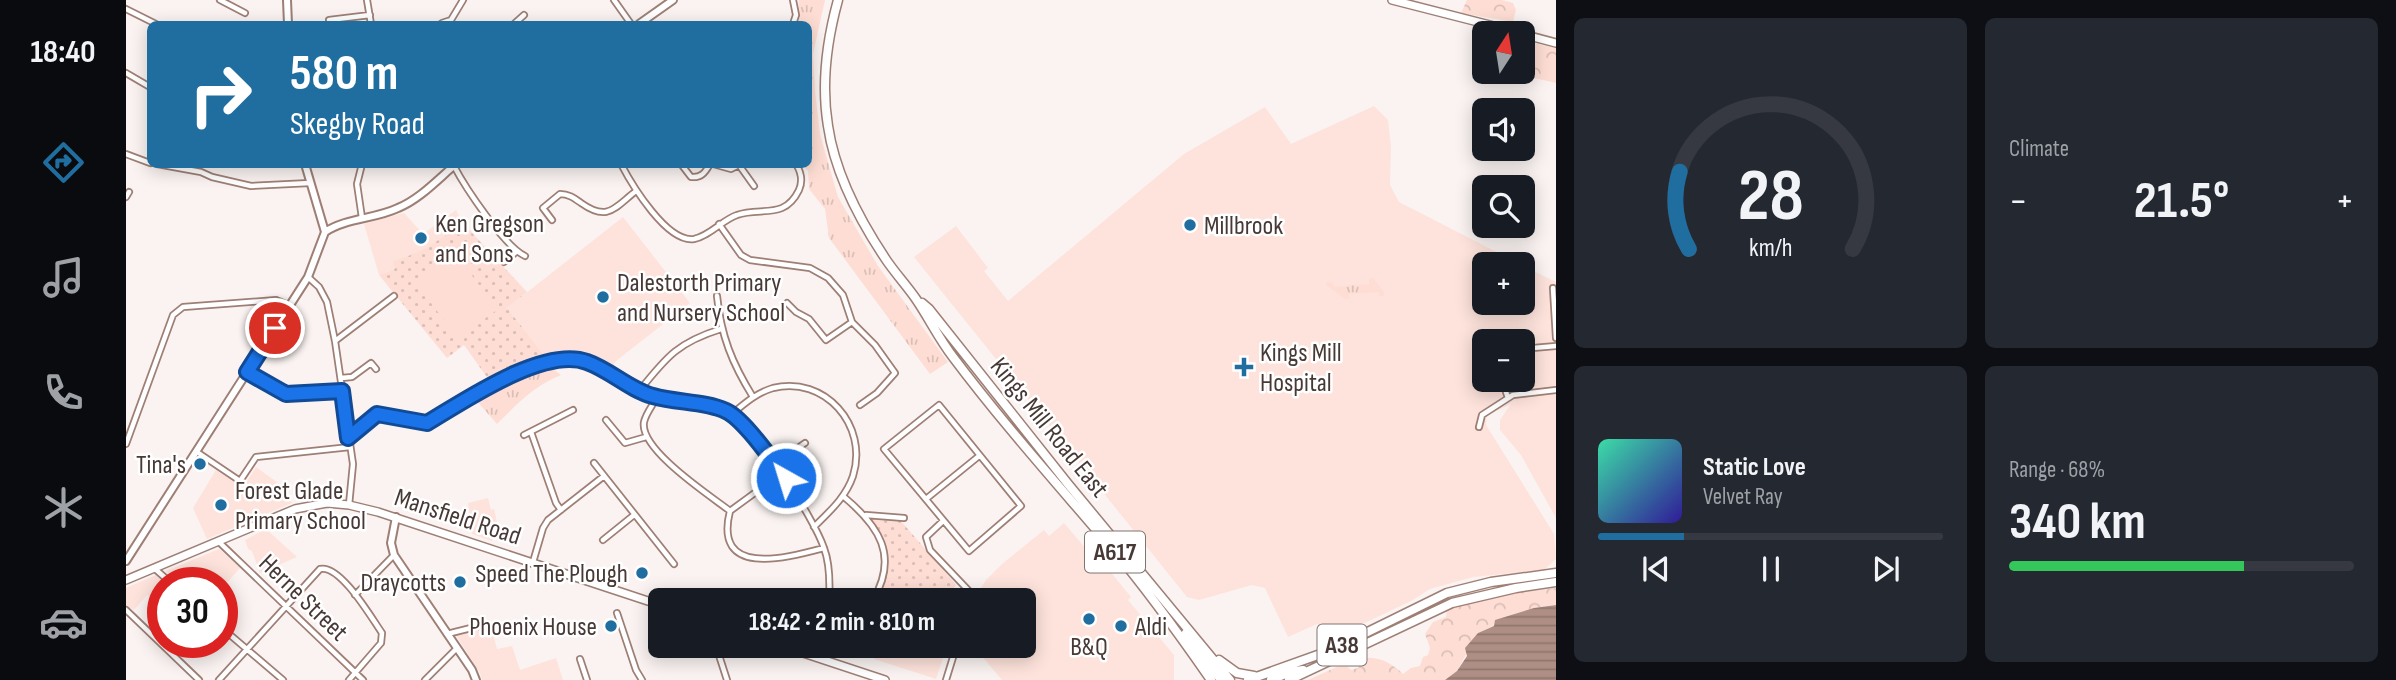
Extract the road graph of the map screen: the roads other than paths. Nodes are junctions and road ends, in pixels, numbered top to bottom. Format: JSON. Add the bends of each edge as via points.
{"nodes":[{"id":1,"x":220,"y":0,"type":"edge"},
{"id":2,"x":287,"y":0,"type":"edge"},
{"id":3,"x":367,"y":0,"type":"edge"},
{"id":4,"x":463,"y":0,"type":"edge"},
{"id":5,"x":614,"y":0,"type":"edge"},
{"id":6,"x":673,"y":0,"type":"edge"},
{"id":7,"x":793,"y":0,"type":"edge"},
{"id":8,"x":837,"y":0,"type":"edge"},
{"id":9,"x":1392,"y":0,"type":"edge"},
{"id":10,"x":126,"y":9,"type":"edge"},
{"id":11,"x":245,"y":13,"type":"dead end"},
{"id":12,"x":370,"y":15,"type":"junction"},
{"id":13,"x":524,"y":15,"type":"dead end"},
{"id":14,"x":329,"y":20,"type":"dead end"},
{"id":15,"x":150,"y":21,"type":"edge"},
{"id":16,"x":288,"y":21,"type":"edge"},
{"id":17,"x":371,"y":21,"type":"edge"},
{"id":18,"x":448,"y":21,"type":"edge"},
{"id":19,"x":517,"y":21,"type":"edge"},
{"id":20,"x":629,"y":21,"type":"edge"},
{"id":21,"x":643,"y":21,"type":"edge"},
{"id":22,"x":794,"y":21,"type":"edge"},
{"id":23,"x":1475,"y":21,"type":"edge"},
{"id":24,"x":1535,"y":37,"type":"edge"},
{"id":25,"x":1556,"y":43,"type":"edge"},
{"id":26,"x":126,"y":73,"type":"edge"},
{"id":27,"x":147,"y":85,"type":"edge"},
{"id":28,"x":126,"y":154,"type":"edge"},
{"id":29,"x":147,"y":162,"type":"edge"},
{"id":30,"x":180,"y":168,"type":"edge"},
{"id":31,"x":306,"y":168,"type":"edge"},
{"id":32,"x":361,"y":168,"type":"edge"},
{"id":33,"x":451,"y":168,"type":"edge"},
{"id":34,"x":456,"y":168,"type":"edge"},
{"id":35,"x":623,"y":168,"type":"edge"},
{"id":36,"x":684,"y":168,"type":"edge"},
{"id":37,"x":709,"y":168,"type":"edge"},
{"id":38,"x":741,"y":168,"type":"edge"},
{"id":39,"x":798,"y":168,"type":"edge"},
{"id":40,"x":310,"y":183,"type":"junction"},
{"id":41,"x":754,"y":186,"type":"dead end"},
{"id":42,"x":636,"y":191,"type":"junction"},
{"id":43,"x":362,"y":219,"type":"junction"},
{"id":44,"x":552,"y":220,"type":"dead end"},
{"id":45,"x":719,"y":224,"type":"junction"},
{"id":46,"x":325,"y":232,"type":"junction"},
{"id":47,"x":516,"y":252,"type":"junction"},
{"id":48,"x":525,"y":256,"type":"dead end"},
{"id":49,"x":504,"y":262,"type":"dead end"},
{"id":50,"x":308,"y":277,"type":"junction"},
{"id":51,"x":1554,"y":292,"type":"edge"},
{"id":52,"x":394,"y":296,"type":"dead end"},
{"id":53,"x":717,"y":296,"type":"dead end"},
{"id":54,"x":916,"y":299,"type":"junction"},
{"id":55,"x":787,"y":303,"type":"dead end"},
{"id":56,"x":290,"y":306,"type":"junction"},
{"id":57,"x":852,"y":322,"type":"junction"},
{"id":58,"x":721,"y":330,"type":"junction"},
{"id":59,"x":1556,"y":338,"type":"edge"},
{"id":60,"x":335,"y":341,"type":"junction"},
{"id":61,"x":1556,"y":346,"type":"edge"},
{"id":62,"x":1535,"y":348,"type":"edge"},
{"id":63,"x":376,"y":369,"type":"dead end"},
{"id":64,"x":247,"y":372,"type":"junction"},
{"id":65,"x":341,"y":378,"type":"junction"},
{"id":66,"x":640,"y":390,"type":"junction"},
{"id":67,"x":1556,"y":390,"type":"edge"},
{"id":68,"x":342,"y":391,"type":"junction"},
{"id":69,"x":1506,"y":392,"type":"edge"},
{"id":70,"x":657,"y":397,"type":"junction"},
{"id":71,"x":753,"y":397,"type":"junction"},
{"id":72,"x":1508,"y":398,"type":"junction"},
{"id":73,"x":860,"y":405,"type":"dead end"},
{"id":74,"x":573,"y":410,"type":"dead end"},
{"id":75,"x":732,"y":414,"type":"junction"},
{"id":76,"x":606,"y":420,"type":"dead end"},
{"id":77,"x":1479,"y":427,"type":"dead end"},
{"id":78,"x":531,"y":432,"type":"junction"},
{"id":79,"x":524,"y":435,"type":"dead end"},
{"id":80,"x":646,"y":437,"type":"junction"},
{"id":81,"x":348,"y":438,"type":"junction"},
{"id":82,"x":805,"y":443,"type":"dead end"},
{"id":83,"x":126,"y":444,"type":"edge"},
{"id":84,"x":350,"y":447,"type":"junction"},
{"id":85,"x":197,"y":452,"type":"junction"},
{"id":86,"x":979,"y":456,"type":"junction"},
{"id":87,"x":594,"y":463,"type":"dead end"},
{"id":88,"x":775,"y":464,"type":"junction"},
{"id":89,"x":782,"y":473,"type":"junction"},
{"id":90,"x":604,"y":476,"type":"junction"},
{"id":91,"x":844,"y":497,"type":"junction"},
{"id":92,"x":925,"y":500,"type":"junction"},
{"id":93,"x":349,"y":505,"type":"junction"},
{"id":94,"x":561,"y":510,"type":"junction"},
{"id":95,"x":730,"y":511,"type":"junction"},
{"id":96,"x":865,"y":514,"type":"junction"},
{"id":97,"x":634,"y":515,"type":"junction"},
{"id":98,"x":396,"y":517,"type":"junction"},
{"id":99,"x":904,"y":518,"type":"dead end"},
{"id":100,"x":943,"y":521,"type":"junction"},
{"id":101,"x":814,"y":527,"type":"junction"},
{"id":102,"x":603,"y":540,"type":"dead end"},
{"id":103,"x":218,"y":541,"type":"junction"},
{"id":104,"x":824,"y":548,"type":"junction"},
{"id":105,"x":394,"y":555,"type":"junction"},
{"id":106,"x":126,"y":561,"type":"edge"},
{"id":107,"x":532,"y":563,"type":"junction"},
{"id":108,"x":674,"y":565,"type":"dead end"},
{"id":109,"x":156,"y":567,"type":"edge"},
{"id":110,"x":147,"y":571,"type":"edge"},
{"id":111,"x":1556,"y":573,"type":"edge"},
{"id":112,"x":126,"y":580,"type":"edge"},
{"id":113,"x":1556,"y":582,"type":"edge"},
{"id":114,"x":829,"y":588,"type":"edge"},
{"id":115,"x":878,"y":588,"type":"edge"},
{"id":116,"x":966,"y":588,"type":"edge"},
{"id":117,"x":355,"y":595,"type":"junction"},
{"id":118,"x":648,"y":601,"type":"edge"},
{"id":119,"x":286,"y":605,"type":"junction"},
{"id":120,"x":126,"y":610,"type":"edge"},
{"id":121,"x":617,"y":613,"type":"dead end"},
{"id":122,"x":1180,"y":617,"type":"junction"},
{"id":123,"x":487,"y":624,"type":"dead end"},
{"id":124,"x":446,"y":634,"type":"junction"},
{"id":125,"x":238,"y":642,"type":"edge"},
{"id":126,"x":457,"y":648,"type":"junction"},
{"id":127,"x":246,"y":649,"type":"junction"},
{"id":128,"x":1209,"y":654,"type":"junction"},
{"id":129,"x":720,"y":658,"type":"edge"},
{"id":130,"x":818,"y":658,"type":"edge"},
{"id":131,"x":953,"y":658,"type":"edge"},
{"id":132,"x":580,"y":659,"type":"dead end"},
{"id":133,"x":1313,"y":668,"type":"junction"},
{"id":134,"x":356,"y":672,"type":"junction"},
{"id":135,"x":1208,"y":677,"type":"edge"},
{"id":136,"x":1253,"y":678,"type":"edge"},
{"id":137,"x":199,"y":680,"type":"edge"},
{"id":138,"x":219,"y":680,"type":"edge"},
{"id":139,"x":283,"y":680,"type":"edge"},
{"id":140,"x":349,"y":680,"type":"edge"},
{"id":141,"x":363,"y":680,"type":"edge"},
{"id":142,"x":425,"y":680,"type":"edge"},
{"id":143,"x":476,"y":680,"type":"edge"},
{"id":144,"x":587,"y":680,"type":"edge"},
{"id":145,"x":642,"y":680,"type":"edge"},
{"id":146,"x":727,"y":680,"type":"edge"},
{"id":147,"x":885,"y":680,"type":"edge"},
{"id":148,"x":946,"y":680,"type":"edge"},
{"id":149,"x":1221,"y":680,"type":"edge"},
{"id":150,"x":1230,"y":680,"type":"edge"},
{"id":151,"x":1271,"y":680,"type":"edge"},
{"id":152,"x":1289,"y":680,"type":"edge"}],
"edges":[{"from":1,"to":11,"type":"street"},
{"from":2,"to":16,"type":"street"},
{"from":3,"to":12,"type":"street"},
{"from":4,"to":18,"type":"street"},
{"from":5,"to":20,"type":"street"},
{"from":6,"to":21,"type":"street"},
{"from":7,"to":22,"type":"street"},
{"from":8,"to":54,"type":"highway","name":"Kings Mill Road East","number":"A617","via":[[825,88],[831,138],[861,218]]},
{"from":9,"to":23,"type":"main road"},
{"from":10,"to":15,"type":"street"},
{"from":12,"to":14,"type":"street"},
{"from":12,"to":17,"type":"street"},
{"from":13,"to":19,"type":"street"},
{"from":24,"to":25,"type":"main road"},
{"from":26,"to":27,"type":"street"},
{"from":28,"to":29,"type":"street"},
{"from":30,"to":40,"type":"street","via":[[251,186]]},
{"from":31,"to":40,"type":"street"},
{"from":32,"to":43,"type":"street","via":[[357,184]]},
{"from":33,"to":43,"type":"street","via":[[411,201]]},
{"from":34,"to":47,"type":"street","via":[[463,184]]},
{"from":35,"to":42,"type":"street"},
{"from":36,"to":37,"type":"street","via":[[698,178]]},
{"from":38,"to":41,"type":"street"},
{"from":39,"to":45,"type":"street","via":[[800,188],[791,202],[767,213],[742,213]]},
{"from":40,"to":46,"type":"street"},
{"from":42,"to":44,"type":"street","via":[[603,214],[560,194],[543,208]]},
{"from":42,"to":45,"type":"street","via":[[671,232],[681,237],[697,239]]},
{"from":43,"to":46,"type":"street"},
{"from":45,"to":57,"type":"street","via":[[740,254],[750,260],[820,272],[839,290]]},
{"from":46,"to":50,"type":"street"},
{"from":47,"to":48,"type":"street"},
{"from":47,"to":49,"type":"street"},
{"from":50,"to":56,"type":"street"},
{"from":50,"to":60,"type":"street","via":[[327,302]]},
{"from":51,"to":59,"type":"street"},
{"from":52,"to":60,"type":"street"},
{"from":53,"to":58,"type":"street"},
{"from":54,"to":122,"type":"highway","name":"Kings Mill Road East","number":"A617","via":[[929,309]]},
{"from":54,"to":135,"type":"highway","name":"Kings Mill Road East","number":"A617","via":[[952,357],[1170,621]]},
{"from":55,"to":57,"type":"street","via":[[809,319],[826,340]]},
{"from":56,"to":64,"type":"street"},
{"from":56,"to":83,"type":"street","via":[[276,300],[183,307],[173,315]]},
{"from":57,"to":73,"type":"street","via":[[895,373]]},
{"from":58,"to":66,"type":"street","via":[[679,347]]},
{"from":58,"to":71,"type":"street"},
{"from":60,"to":65,"type":"street"},
{"from":61,"to":62,"type":"street"},
{"from":63,"to":65,"type":"street","via":[[371,363],[352,377]]},
{"from":64,"to":68,"type":"street","via":[[286,394]]},
{"from":64,"to":85,"type":"street"},
{"from":65,"to":68,"type":"street"},
{"from":66,"to":70,"type":"street"},
{"from":66,"to":81,"type":"street","via":[[584,361],[559,359],[502,379],[427,423],[377,414]]},
{"from":67,"to":72,"type":"street"},
{"from":68,"to":81,"type":"street"},
{"from":69,"to":72,"type":"street"},
{"from":70,"to":75,"type":"street"},
{"from":70,"to":80,"type":"street","via":[[644,422]]},
{"from":71,"to":75,"type":"street"},
{"from":71,"to":91,"type":"street","via":[[792,386],[810,388],[837,406],[855,438],[853,475]]},
{"from":72,"to":77,"type":"street","via":[[1482,415]]},
{"from":74,"to":78,"type":"street"},
{"from":75,"to":88,"type":"street"},
{"from":76,"to":80,"type":"street","via":[[625,443]]},
{"from":78,"to":79,"type":"street"},
{"from":78,"to":94,"type":"street"},
{"from":80,"to":95,"type":"street","via":[[668,462]]},
{"from":81,"to":84,"type":"street"},
{"from":82,"to":88,"type":"street"},
{"from":84,"to":85,"type":"street","via":[[256,457],[240,481]]},
{"from":84,"to":93,"type":"street"},
{"from":85,"to":106,"type":"street"},
{"from":86,"to":92,"type":"street"},
{"from":86,"to":92,"type":"street","via":[[939,405],[884,449]]},
{"from":86,"to":100,"type":"street","via":[[1021,506],[969,551]]},
{"from":87,"to":90,"type":"street"},
{"from":88,"to":89,"type":"street"},
{"from":89,"to":95,"type":"street"},
{"from":89,"to":101,"type":"street"},
{"from":90,"to":94,"type":"street"},
{"from":90,"to":97,"type":"street"},
{"from":91,"to":96,"type":"street"},
{"from":91,"to":101,"type":"street"},
{"from":92,"to":100,"type":"street"},
{"from":93,"to":98,"type":"main road","name":"Mansfield Road"},
{"from":93,"to":103,"type":"main road","name":"Mansfield Road","via":[[327,503],[295,509]]},
{"from":94,"to":107,"type":"street","via":[[543,528]]},
{"from":95,"to":104,"type":"street","via":[[728,538],[738,555],[789,557]]},
{"from":96,"to":99,"type":"street"},
{"from":96,"to":115,"type":"street","via":[[886,556]]},
{"from":97,"to":102,"type":"street"},
{"from":97,"to":108,"type":"street"},
{"from":98,"to":105,"type":"street","via":[[391,543]]},
{"from":98,"to":107,"type":"main road","name":"Mansfield Road"},
{"from":100,"to":116,"type":"street","via":[[926,537],[930,550]]},
{"from":101,"to":104,"type":"street"},
{"from":103,"to":109,"type":"main road","name":"Mansfield Road"},
{"from":103,"to":119,"type":"street","name":"Herne Street"},
{"from":104,"to":114,"type":"street"},
{"from":105,"to":117,"type":"street"},
{"from":105,"to":124,"type":"street"},
{"from":107,"to":118,"type":"main road","name":"Mansfield Road"},
{"from":110,"to":112,"type":"main road","name":"Mansfield Road"},
{"from":111,"to":136,"type":"highway","number":"A38","via":[[1447,593],[1329,651]]},
{"from":113,"to":133,"type":"highway","number":"A38","via":[[1452,603]]},
{"from":117,"to":119,"type":"street","via":[[325,567]]},
{"from":117,"to":134,"type":"street","via":[[383,639]]},
{"from":119,"to":127,"type":"street"},
{"from":119,"to":134,"type":"street","name":"Herne Street"},
{"from":120,"to":137,"type":"street"},
{"from":121,"to":145,"type":"street"},
{"from":122,"to":128,"type":"highway","name":"Kings Mill Road East","number":"A617"},
{"from":122,"to":149,"type":"highway","via":[[1186,634]]},
{"from":123,"to":124,"type":"street"},
{"from":124,"to":126,"type":"street"},
{"from":125,"to":127,"type":"street"},
{"from":126,"to":142,"type":"street"},
{"from":126,"to":143,"type":"street"},
{"from":127,"to":138,"type":"street"},
{"from":127,"to":139,"type":"street"},
{"from":128,"to":136,"type":"highway"},
{"from":128,"to":150,"type":"highway","name":"Kings Mill Road East","number":"A617"},
{"from":129,"to":146,"type":"street"},
{"from":130,"to":147,"type":"main road"},
{"from":131,"to":148,"type":"street"},
{"from":132,"to":144,"type":"street"},
{"from":133,"to":151,"type":"highway"},
{"from":133,"to":152,"type":"highway","number":"A38"},
{"from":134,"to":140,"type":"street"},
{"from":134,"to":141,"type":"street","name":"Herne Street"}]}
